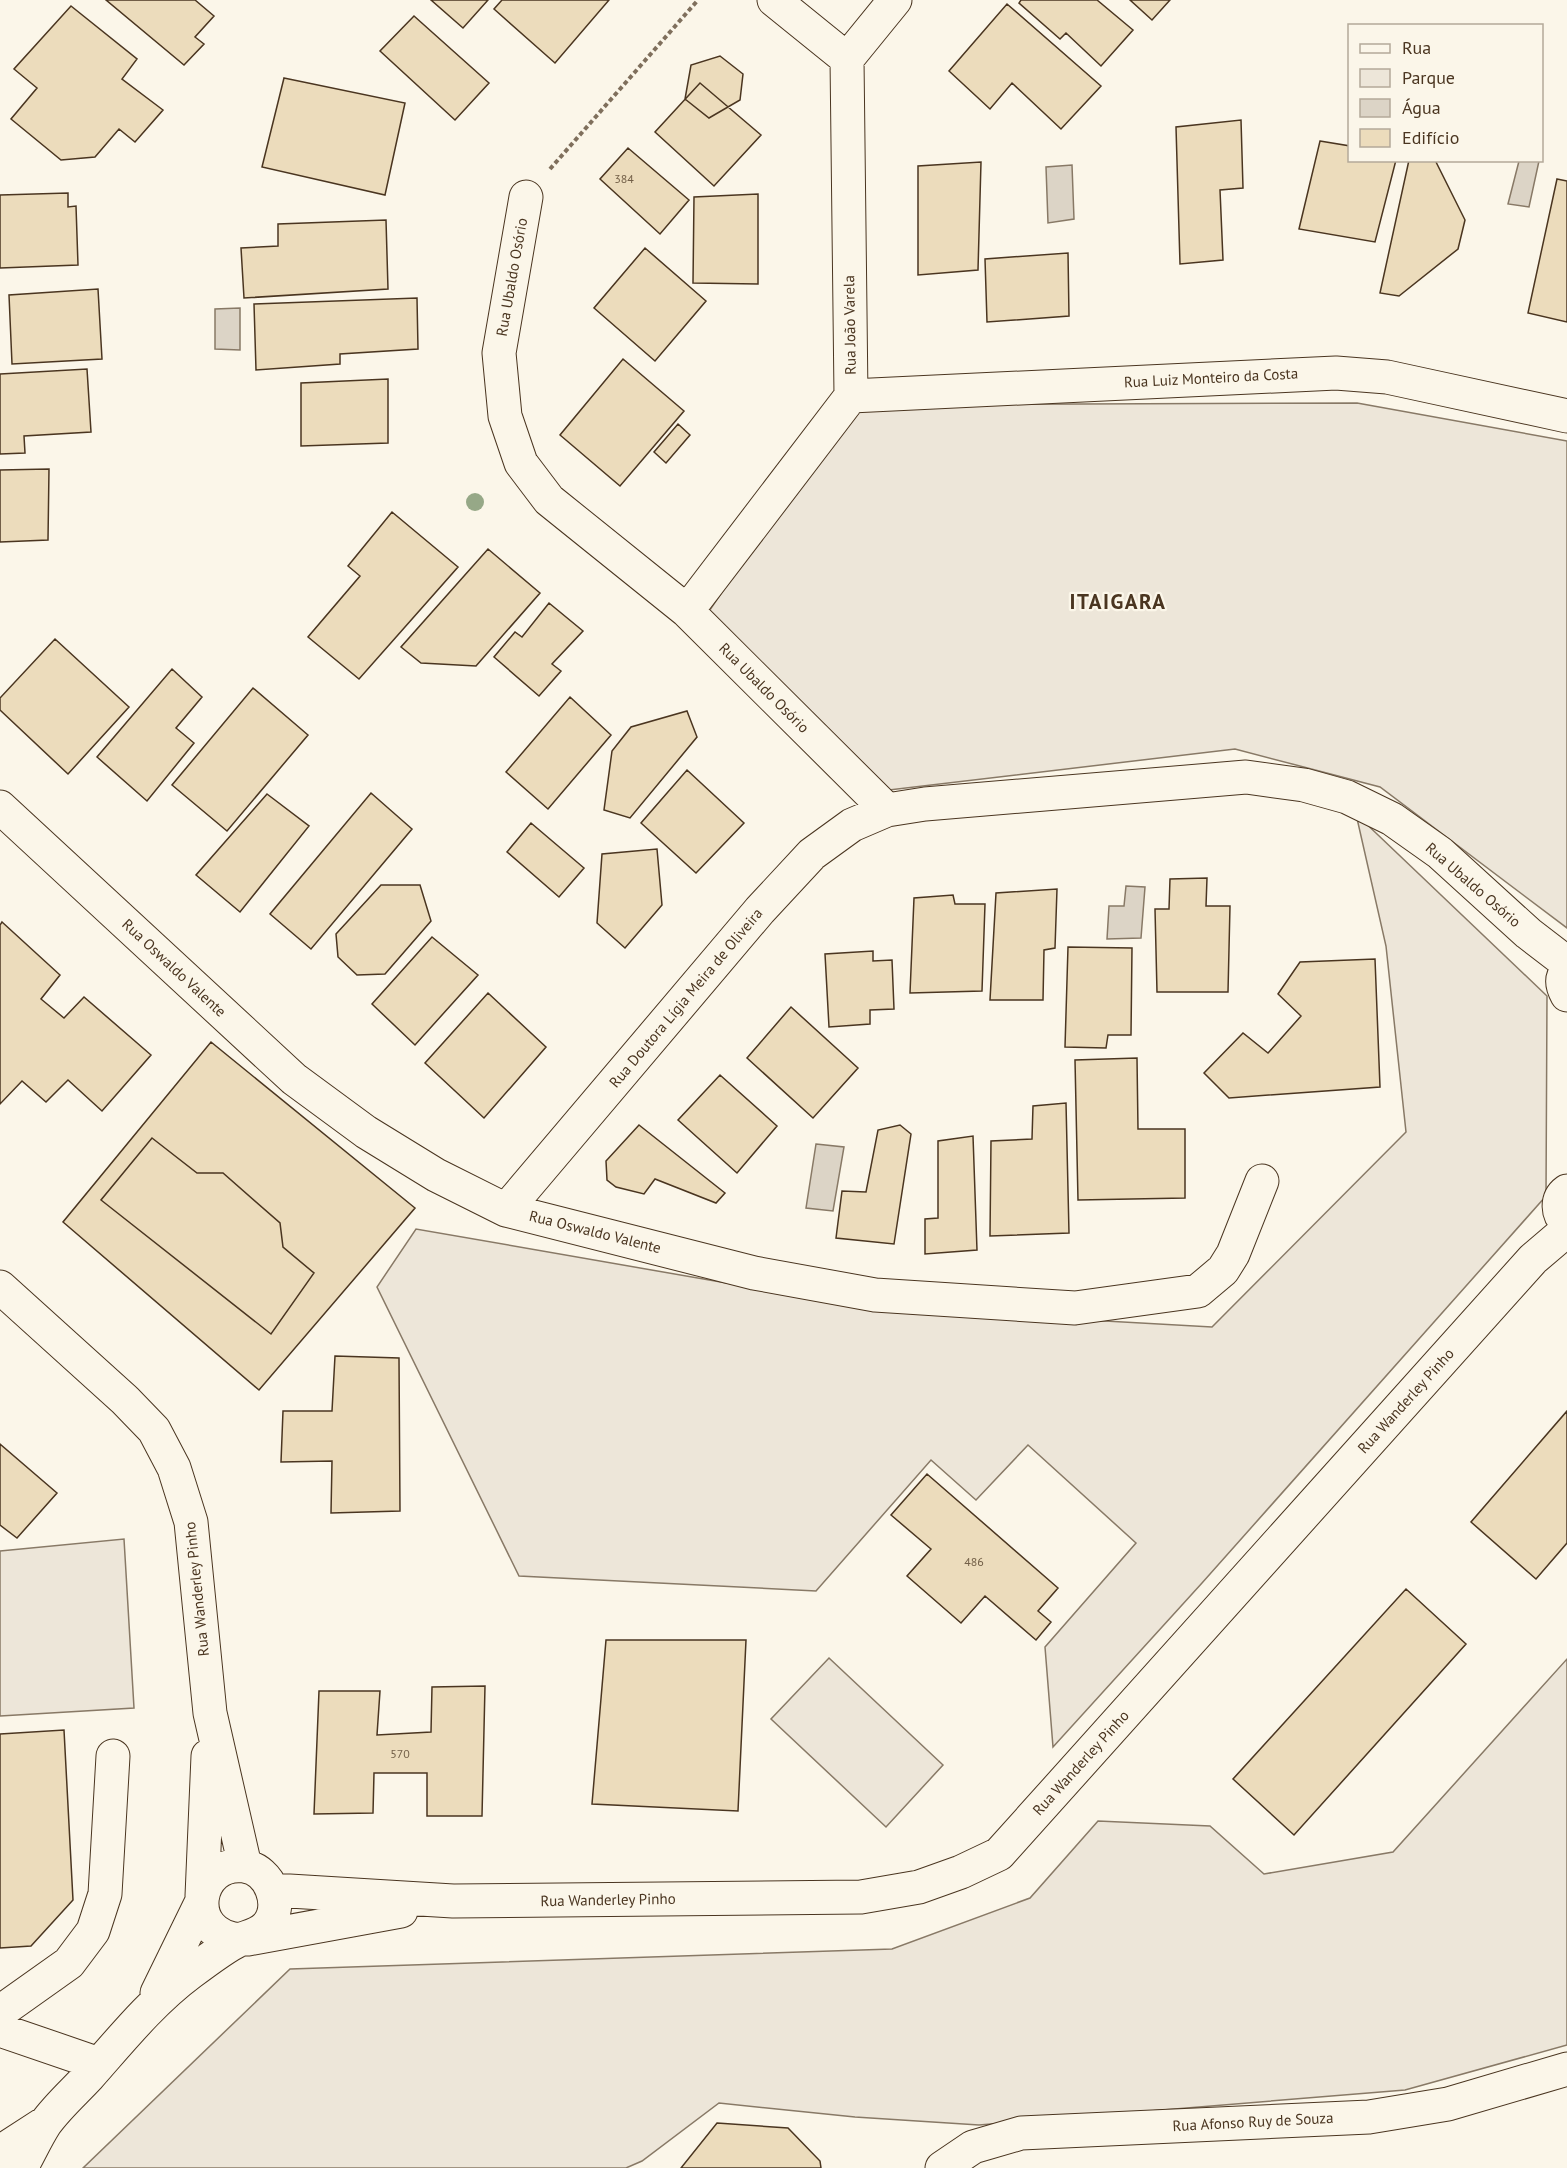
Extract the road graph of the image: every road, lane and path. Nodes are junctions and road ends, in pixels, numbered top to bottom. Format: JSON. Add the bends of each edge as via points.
{"nodes":[{"id":1,"x":698,"y":0,"type":"edge"},
{"id":2,"x":774,"y":0,"type":"edge"},
{"id":3,"x":895,"y":0,"type":"edge"},
{"id":4,"x":847,"y":59,"type":"junction"},
{"id":5,"x":526,"y":197,"type":"joint"},
{"id":6,"x":851,"y":396,"type":"junction"},
{"id":7,"x":1567,"y":416,"type":"edge"},
{"id":8,"x":687,"y":611,"type":"junction"},
{"id":9,"x":0,"y":807,"type":"edge"},
{"id":10,"x":887,"y":810,"type":"junction"},
{"id":11,"x":1566,"y":976,"type":"edge"},
{"id":12,"x":1262,"y":1182,"type":"dead end"},
{"id":13,"x":506,"y":1210,"type":"junction"},
{"id":14,"x":1566,"y":1215,"type":"edge"},
{"id":15,"x":0,"y":1287,"type":"edge"},
{"id":16,"x":210,"y":1713,"type":"junction"},
{"id":17,"x":113,"y":1756,"type":"dead end"},
{"id":18,"x":245,"y":1866,"type":"junction"},
{"id":19,"x":273,"y":1890,"type":"junction"},
{"id":20,"x":202,"y":1900,"type":"junction"},
{"id":21,"x":453,"y":1901,"type":"junction"},
{"id":22,"x":243,"y":1939,"type":"junction"},
{"id":23,"x":149,"y":2009,"type":"junction"},
{"id":24,"x":0,"y":2012,"type":"edge"},
{"id":25,"x":0,"y":2031,"type":"edge"},
{"id":26,"x":99,"y":2064,"type":"junction"},
{"id":27,"x":1567,"y":2069,"type":"edge"},
{"id":28,"x":46,"y":2123,"type":"junction"},
{"id":29,"x":0,"y":2152,"type":"edge"},
{"id":30,"x":21,"y":2168,"type":"edge"},
{"id":31,"x":942,"y":2168,"type":"edge"}],
"edges":[{"from":1,"to":5,"type":"path","name":"Rua Ubaldo Osório"},
{"from":2,"to":4,"type":"street"},
{"from":3,"to":4,"type":"street"},
{"from":4,"to":6,"type":"street","name":"Rua João Varela"},
{"from":5,"to":8,"type":"street","name":"Rua Ubaldo Osório","via":[[500,353],[505,416],[521,463],[549,500]]},
{"from":6,"to":7,"type":"street","name":"Rua Luiz Monteiro da Costa","via":[[1336,373],[1387,377]]},
{"from":6,"to":8,"type":"street","name":"Rua João Varela"},
{"from":8,"to":10,"type":"street","name":"Rua Ubaldo Osório"},
{"from":9,"to":13,"type":"street","name":"Rua Oswaldo Valente","via":[[294,1079],[376,1138],[436,1175]]},
{"from":10,"to":11,"type":"street","name":"Rua Ubaldo Osório","via":[[1246,777],[1304,785],[1347,797],[1392,819],[1440,853],[1528,933]]},
{"from":10,"to":13,"type":"street","name":"Rua Doutora Lígia Meira de Oliveira","via":[[852,825],[812,854]]},
{"from":12,"to":13,"type":"street","name":"Rua Oswaldo Valente","via":[[1233,1254],[1223,1270],[1198,1291],[1075,1308],[875,1295],[754,1273]]},
{"from":14,"to":21,"type":"street","name":"Rua Wanderley Pinho","via":[[1533,1259],[999,1854],[919,1887],[861,1897]]},
{"from":15,"to":16,"type":"street","name":"Rua Wanderley Pinho","via":[[154,1430],[174,1468],[191,1522]]},
{"from":16,"to":18,"type":"street","name":"Rua Wanderley Pinho"},
{"from":16,"to":20,"type":"street","name":"Rua Wanderley Pinho"},
{"from":17,"to":24,"type":"street","via":[[105,1894],[93,1931],[69,1963]]},
{"from":18,"to":19,"type":"street","via":[[256,1870]]},
{"from":18,"to":20,"type":"street","via":[[218,1873],[207,1883]]},
{"from":19,"to":21,"type":"street","name":"Rua Wanderley Pinho"},
{"from":19,"to":22,"type":"street","via":[[273,1915],[267,1926]]},
{"from":20,"to":22,"type":"street","via":[[203,1915],[218,1934]]},
{"from":20,"to":23,"type":"street"},
{"from":21,"to":22,"type":"street","name":"Rua Wanderley Pinho"},
{"from":22,"to":23,"type":"street","via":[[189,1974]]},
{"from":23,"to":26,"type":"street"},
{"from":25,"to":26,"type":"street"},
{"from":26,"to":28,"type":"street"},
{"from":27,"to":31,"type":"street","name":"Rua Afonso Ruy de Souza","via":[[1448,2104],[1369,2117],[1021,2133],[974,2146]]},
{"from":28,"to":29,"type":"street"},
{"from":28,"to":30,"type":"street"}]}
